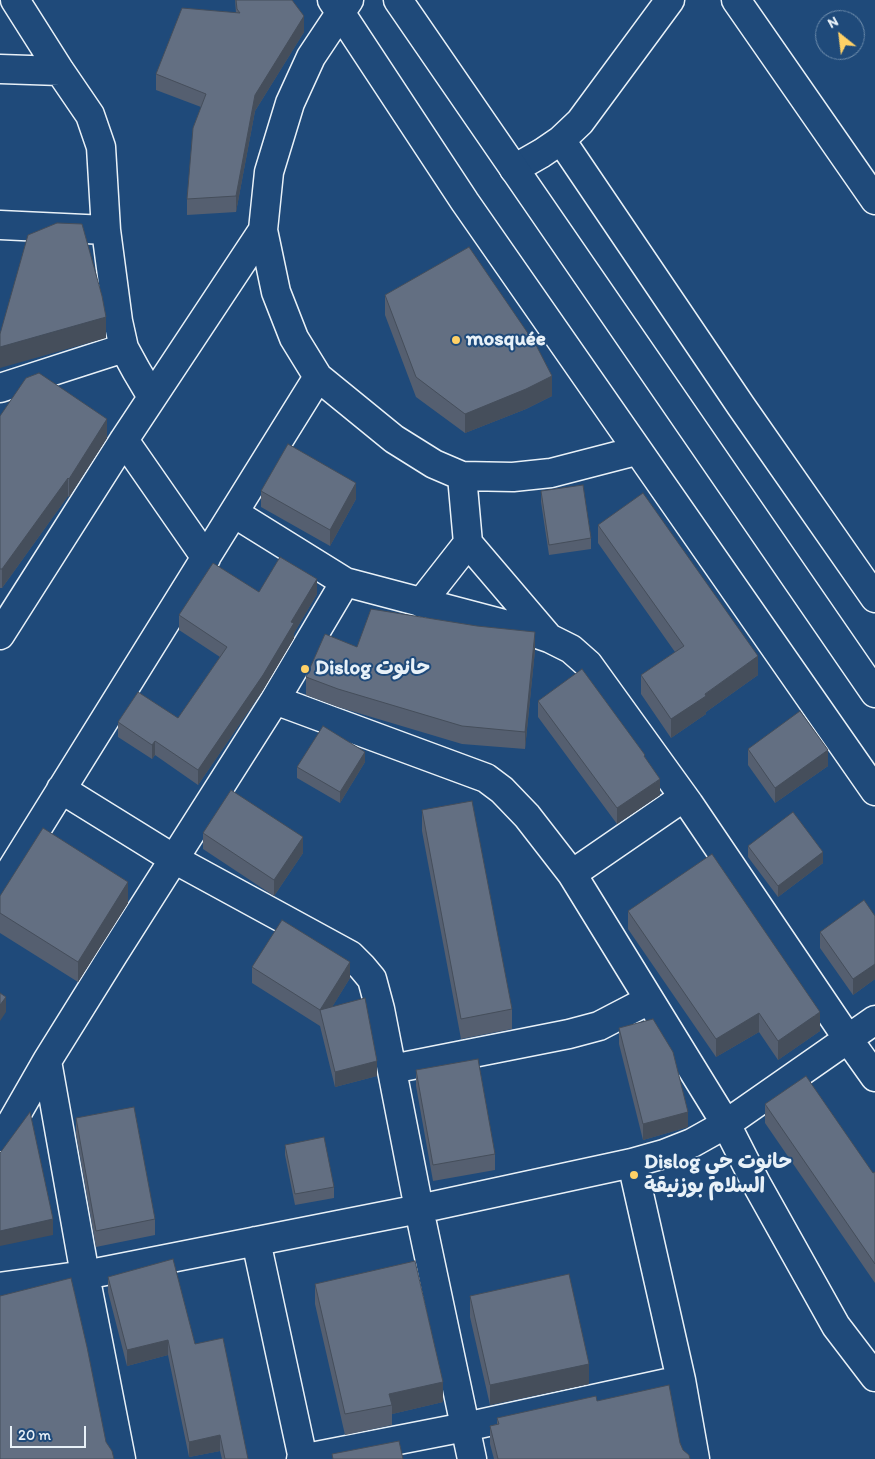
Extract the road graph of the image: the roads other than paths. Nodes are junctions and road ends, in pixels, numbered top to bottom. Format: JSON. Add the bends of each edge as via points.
{"nodes":[{"id":1,"x":15,"y":0,"type":"edge"},
{"id":2,"x":398,"y":0,"type":"edge"},
{"id":3,"x":670,"y":0,"type":"edge"},
{"id":4,"x":736,"y":0,"type":"edge"},
{"id":5,"x":340,"y":4,"type":"edge"},
{"id":6,"x":0,"y":69,"type":"edge"},
{"id":7,"x":60,"y":71,"type":"junction"},
{"id":8,"x":561,"y":140,"type":"junction"},
{"id":9,"x":514,"y":169,"type":"junction"},
{"id":10,"x":875,"y":200,"type":"edge"},
{"id":11,"x":0,"y":225,"type":"edge"},
{"id":12,"x":106,"y":230,"type":"junction"},
{"id":13,"x":263,"y":230,"type":"junction"},
{"id":14,"x":124,"y":348,"type":"junction"},
{"id":15,"x":318,"y":377,"type":"junction"},
{"id":16,"x":0,"y":388,"type":"edge"},
{"id":17,"x":152,"y":397,"type":"junction"},
{"id":18,"x":124,"y":440,"type":"junction"},
{"id":19,"x":636,"y":451,"type":"junction"},
{"id":20,"x":462,"y":476,"type":"junction"},
{"id":21,"x":234,"y":514,"type":"junction"},
{"id":22,"x":468,"y":543,"type":"junction"},
{"id":23,"x":206,"y":558,"type":"junction"},
{"id":24,"x":345,"y":582,"type":"junction"},
{"id":25,"x":875,"y":598,"type":"edge"},
{"id":26,"x":421,"y":603,"type":"junction"},
{"id":27,"x":3,"y":625,"type":"edge"},
{"id":28,"x":549,"y":638,"type":"junction"},
{"id":29,"x":871,"y":678,"type":"edge"},
{"id":30,"x":275,"y":700,"type":"junction"},
{"id":31,"x":62,"y":789,"type":"junction"},
{"id":32,"x":875,"y":791,"type":"edge"},
{"id":33,"x":684,"y":797,"type":"junction"},
{"id":34,"x":174,"y":859,"type":"junction"},
{"id":35,"x":572,"y":874,"type":"junction"},
{"id":36,"x":0,"y":888,"type":"edge"},
{"id":37,"x":650,"y":1000,"type":"junction"},
{"id":38,"x":875,"y":1020,"type":"edge"},
{"id":39,"x":848,"y":1039,"type":"junction"},
{"id":40,"x":47,"y":1062,"type":"junction"},
{"id":41,"x":392,"y":1069,"type":"junction"},
{"id":42,"x":875,"y":1077,"type":"edge"},
{"id":43,"x":726,"y":1124,"type":"junction"},
{"id":44,"x":0,"y":1137,"type":"edge"},
{"id":45,"x":632,"y":1163,"type":"junction"},
{"id":46,"x":419,"y":1209,"type":"junction"},
{"id":47,"x":256,"y":1241,"type":"junction"},
{"id":48,"x":85,"y":1275,"type":"junction"},
{"id":49,"x":0,"y":1287,"type":"edge"},
{"id":50,"x":875,"y":1377,"type":"edge"},
{"id":51,"x":681,"y":1380,"type":"junction"},
{"id":52,"x":465,"y":1427,"type":"junction"},
{"id":53,"x":121,"y":1459,"type":"edge"},
{"id":54,"x":302,"y":1459,"type":"edge"},
{"id":55,"x":472,"y":1459,"type":"edge"},
{"id":56,"x":695,"y":1459,"type":"edge"}],
"edges":[{"from":1,"to":7,"type":"street"},
{"from":2,"to":9,"type":"street"},
{"from":3,"to":8,"type":"street","via":[[595,103]]},
{"from":4,"to":10,"type":"street"},
{"from":5,"to":13,"type":"street","via":[[290,103],[270,172]]},
{"from":5,"to":19,"type":"street","via":[[465,202]]},
{"from":6,"to":7,"type":"street"},
{"from":7,"to":12,"type":"street","via":[[90,115],[100,147]]},
{"from":8,"to":9,"type":"street"},
{"from":8,"to":25,"type":"street"},
{"from":9,"to":29,"type":"street"},
{"from":11,"to":12,"type":"street"},
{"from":12,"to":14,"type":"street"},
{"from":13,"to":15,"type":"street","via":[[276,292],[294,338]]},
{"from":13,"to":17,"type":"street"},
{"from":14,"to":16,"type":"street"},
{"from":14,"to":17,"type":"street"},
{"from":15,"to":20,"type":"street","via":[[394,439],[434,464]]},
{"from":15,"to":21,"type":"street"},
{"from":17,"to":18,"type":"street"},
{"from":18,"to":23,"type":"street"},
{"from":18,"to":27,"type":"street"},
{"from":19,"to":20,"type":"street","via":[[550,473],[513,477]]},
{"from":19,"to":32,"type":"street"},
{"from":20,"to":22,"type":"street"},
{"from":21,"to":23,"type":"street"},
{"from":21,"to":24,"type":"street"},
{"from":22,"to":26,"type":"street"},
{"from":22,"to":28,"type":"street"},
{"from":23,"to":31,"type":"street"},
{"from":24,"to":26,"type":"street"},
{"from":24,"to":30,"type":"street"},
{"from":26,"to":28,"type":"street"},
{"from":28,"to":33,"type":"street","via":[[571,649],[588,664]]},
{"from":30,"to":34,"type":"street"},
{"from":30,"to":35,"type":"street","via":[[486,778],[527,816]]},
{"from":31,"to":34,"type":"street"},
{"from":31,"to":36,"type":"street"},
{"from":33,"to":35,"type":"street"},
{"from":33,"to":39,"type":"street"},
{"from":34,"to":40,"type":"street"},
{"from":34,"to":41,"type":"street","via":[[350,955],[372,979]]},
{"from":35,"to":37,"type":"street"},
{"from":37,"to":41,"type":"street","via":[[600,1026]]},
{"from":37,"to":43,"type":"street"},
{"from":38,"to":39,"type":"street"},
{"from":39,"to":42,"type":"street"},
{"from":39,"to":43,"type":"street"},
{"from":40,"to":44,"type":"street"},
{"from":40,"to":48,"type":"street"},
{"from":41,"to":46,"type":"street"},
{"from":43,"to":45,"type":"street","via":[[692,1143]]},
{"from":43,"to":50,"type":"street","via":[[836,1326]]},
{"from":45,"to":46,"type":"street"},
{"from":45,"to":51,"type":"street"},
{"from":46,"to":47,"type":"street"},
{"from":46,"to":52,"type":"street"},
{"from":47,"to":48,"type":"street"},
{"from":47,"to":54,"type":"street"},
{"from":48,"to":49,"type":"street"},
{"from":48,"to":53,"type":"street"},
{"from":51,"to":52,"type":"street"},
{"from":51,"to":56,"type":"street"},
{"from":52,"to":54,"type":"street"},
{"from":52,"to":55,"type":"street"}]}
